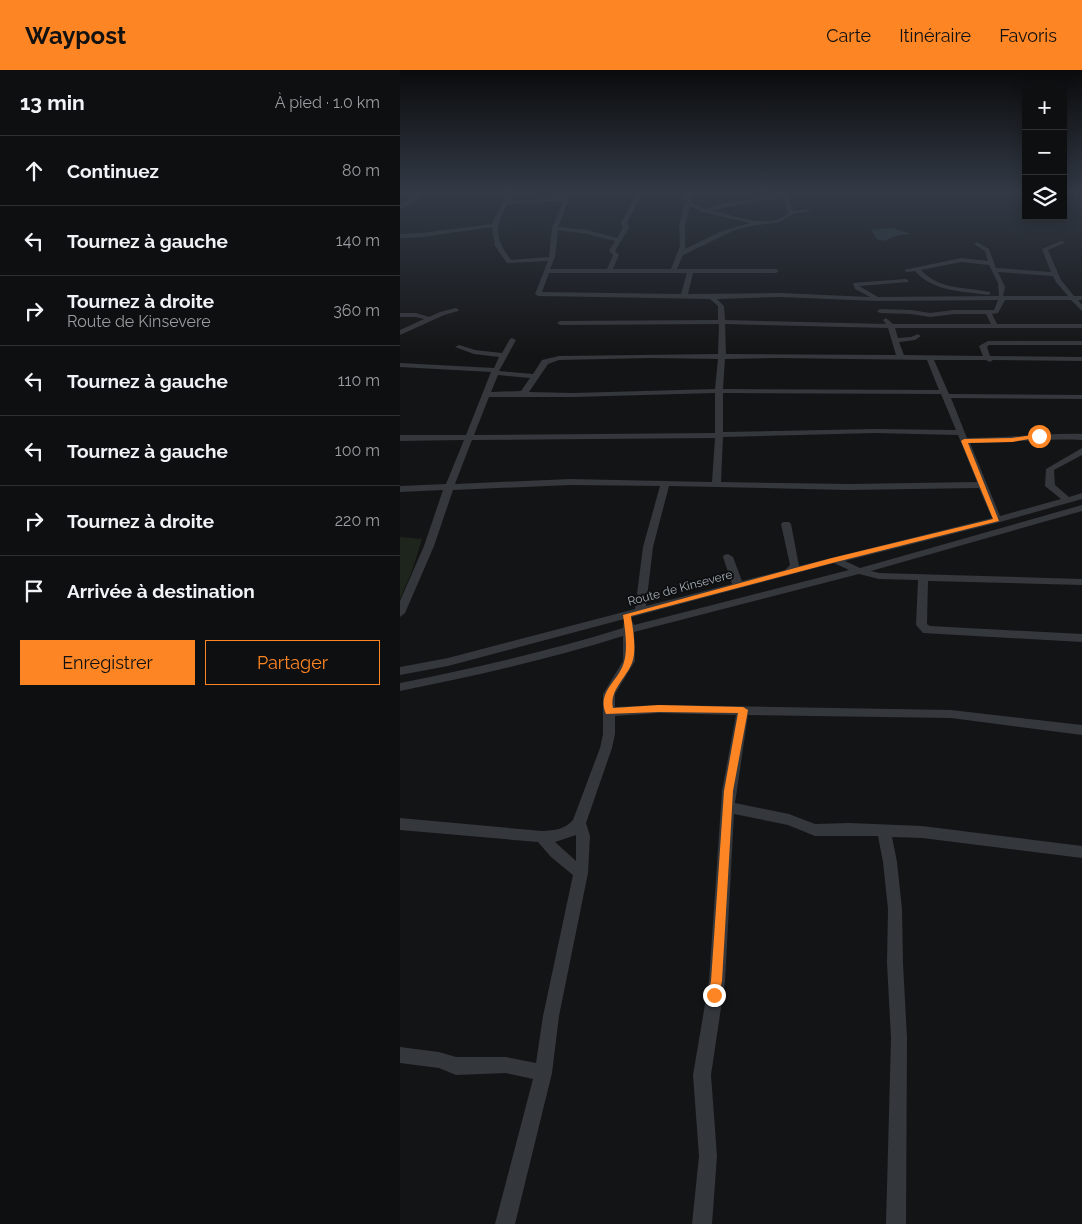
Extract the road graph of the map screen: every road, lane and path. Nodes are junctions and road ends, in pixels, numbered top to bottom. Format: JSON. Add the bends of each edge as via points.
{"nodes":[{"id":1,"x":498,"y":246,"type":"edge"},
{"id":2,"x":552,"y":246,"type":"edge"},
{"id":3,"x":615,"y":246,"type":"edge"},
{"id":4,"x":683,"y":246,"type":"edge"},
{"id":5,"x":696,"y":246,"type":"edge"},
{"id":6,"x":980,"y":246,"type":"edge"},
{"id":7,"x":1053,"y":246,"type":"edge"},
{"id":8,"x":680,"y":254,"type":"junction"},
{"id":9,"x":550,"y":259,"type":"junction"},
{"id":10,"x":1030,"y":265,"type":"dead end"},
{"id":11,"x":992,"y":266,"type":"junction"},
{"id":12,"x":917,"y":269,"type":"junction"},
{"id":13,"x":610,"y":270,"type":"junction"},
{"id":14,"x":674,"y":270,"type":"junction"},
{"id":15,"x":691,"y":270,"type":"junction"},
{"id":16,"x":547,"y":271,"type":"junction"},
{"id":17,"x":776,"y":271,"type":"dead end"},
{"id":18,"x":1039,"y":272,"type":"junction"},
{"id":19,"x":1055,"y":274,"type":"junction"},
{"id":20,"x":936,"y":285,"type":"junction"},
{"id":21,"x":906,"y":290,"type":"junction"},
{"id":22,"x":684,"y":296,"type":"junction"},
{"id":23,"x":712,"y":297,"type":"junction"},
{"id":24,"x":1001,"y":297,"type":"junction"},
{"id":25,"x":942,"y":298,"type":"junction"},
{"id":26,"x":1072,"y":298,"type":"junction"},
{"id":27,"x":1082,"y":298,"type":"edge"},
{"id":28,"x":877,"y":299,"type":"junction"},
{"id":29,"x":1082,"y":309,"type":"edge"},
{"id":30,"x":456,"y":310,"type":"dead end"},
{"id":31,"x":880,"y":311,"type":"junction"},
{"id":32,"x":988,"y":312,"type":"junction"},
{"id":33,"x":400,"y":315,"type":"edge"},
{"id":34,"x":430,"y":319,"type":"junction"},
{"id":35,"x":560,"y":323,"type":"dead end"},
{"id":36,"x":721,"y":323,"type":"junction"},
{"id":37,"x":891,"y":326,"type":"junction"},
{"id":38,"x":995,"y":326,"type":"junction"},
{"id":39,"x":1082,"y":326,"type":"edge"},
{"id":40,"x":400,"y":333,"type":"edge"},
{"id":41,"x":918,"y":336,"type":"dead end"},
{"id":42,"x":512,"y":340,"type":"dead end"},
{"id":43,"x":894,"y":340,"type":"junction"},
{"id":44,"x":1082,"y":343,"type":"edge"},
{"id":45,"x":459,"y":347,"type":"dead end"},
{"id":46,"x":504,"y":355,"type":"junction"},
{"id":47,"x":721,"y":356,"type":"junction"},
{"id":48,"x":900,"y":358,"type":"junction"},
{"id":49,"x":930,"y":358,"type":"junction"},
{"id":50,"x":1082,"y":359,"type":"edge"},
{"id":51,"x":990,"y":360,"type":"junction"},
{"id":52,"x":400,"y":365,"type":"edge"},
{"id":53,"x":496,"y":372,"type":"junction"},
{"id":54,"x":536,"y":376,"type":"junction"},
{"id":55,"x":719,"y":390,"type":"junction"},
{"id":56,"x":523,"y":394,"type":"junction"},
{"id":57,"x":946,"y":394,"type":"junction"},
{"id":58,"x":486,"y":395,"type":"junction"},
{"id":59,"x":1082,"y":397,"type":"edge"},
{"id":60,"x":719,"y":435,"type":"junction"},
{"id":61,"x":963,"y":437,"type":"junction"},
{"id":62,"x":400,"y":438,"type":"edge"},
{"id":63,"x":470,"y":438,"type":"junction"},
{"id":64,"x":1082,"y":438,"type":"edge"},
{"id":65,"x":1082,"y":451,"type":"edge"},
{"id":66,"x":665,"y":484,"type":"junction"},
{"id":67,"x":716,"y":484,"type":"junction"},
{"id":68,"x":983,"y":486,"type":"junction"},
{"id":69,"x":449,"y":487,"type":"junction"},
{"id":70,"x":400,"y":489,"type":"edge"},
{"id":71,"x":1082,"y":496,"type":"edge"},
{"id":72,"x":1068,"y":500,"type":"junction"},
{"id":73,"x":1082,"y":508,"type":"edge"},
{"id":74,"x":997,"y":520,"type":"junction"},
{"id":75,"x":786,"y":524,"type":"dead end"},
{"id":76,"x":728,"y":557,"type":"dead end"},
{"id":77,"x":835,"y":560,"type":"junction"},
{"id":78,"x":859,"y":571,"type":"junction"},
{"id":79,"x":789,"y":572,"type":"junction"},
{"id":80,"x":923,"y":577,"type":"junction"},
{"id":81,"x":1082,"y":582,"type":"edge"},
{"id":82,"x":738,"y":586,"type":"junction"},
{"id":83,"x":400,"y":613,"type":"edge"},
{"id":84,"x":633,"y":614,"type":"junction"},
{"id":85,"x":629,"y":630,"type":"junction"},
{"id":86,"x":1082,"y":638,"type":"edge"},
{"id":87,"x":400,"y":672,"type":"edge"},
{"id":88,"x":400,"y":687,"type":"edge"},
{"id":89,"x":743,"y":710,"type":"junction"},
{"id":90,"x":609,"y":712,"type":"junction"},
{"id":91,"x":1082,"y":730,"type":"edge"},
{"id":92,"x":728,"y":807,"type":"junction"},
{"id":93,"x":579,"y":823,"type":"junction"},
{"id":94,"x":400,"y":824,"type":"edge"},
{"id":95,"x":884,"y":831,"type":"junction"},
{"id":96,"x":542,"y":837,"type":"junction"},
{"id":97,"x":1082,"y":852,"type":"edge"},
{"id":98,"x":580,"y":873,"type":"junction"},
{"id":99,"x":400,"y":1055,"type":"edge"},
{"id":100,"x":543,"y":1072,"type":"junction"},
{"id":101,"x":506,"y":1224,"type":"edge"},
{"id":102,"x":702,"y":1224,"type":"edge"},
{"id":103,"x":896,"y":1224,"type":"edge"}],
"edges":[{"from":1,"to":9,"type":"street","via":[[507,261]]},
{"from":2,"to":9,"type":"street"},
{"from":3,"to":13,"type":"street","via":[[612,250],[616,255]]},
{"from":4,"to":8,"type":"street"},
{"from":5,"to":8,"type":"street"},
{"from":6,"to":11,"type":"street","via":[[986,249]]},
{"from":7,"to":19,"type":"street","via":[[1045,249]]},
{"from":8,"to":14,"type":"street"},
{"from":9,"to":16,"type":"street"},
{"from":10,"to":18,"type":"street"},
{"from":11,"to":12,"type":"street","via":[[961,260],[926,263]]},
{"from":11,"to":18,"type":"street"},
{"from":11,"to":24,"type":"street","via":[[1002,284]]},
{"from":12,"to":20,"type":"street"},
{"from":12,"to":21,"type":"street","via":[[907,267]]},
{"from":13,"to":14,"type":"street"},
{"from":13,"to":16,"type":"street"},
{"from":14,"to":15,"type":"street"},
{"from":15,"to":17,"type":"street"},
{"from":15,"to":22,"type":"street"},
{"from":16,"to":22,"type":"street","via":[[538,294]]},
{"from":18,"to":19,"type":"street"},
{"from":19,"to":26,"type":"street"},
{"from":20,"to":24,"type":"street"},
{"from":20,"to":25,"type":"street"},
{"from":21,"to":25,"type":"street"},
{"from":21,"to":28,"type":"street"},
{"from":21,"to":28,"type":"street","via":[[856,284],[857,288]]},
{"from":22,"to":23,"type":"street"},
{"from":23,"to":28,"type":"street","via":[[780,295]]},
{"from":23,"to":36,"type":"street","via":[[721,306]]},
{"from":24,"to":25,"type":"street"},
{"from":24,"to":26,"type":"street"},
{"from":24,"to":32,"type":"street","via":[[997,311]]},
{"from":26,"to":27,"type":"street"},
{"from":26,"to":29,"type":"street"},
{"from":28,"to":31,"type":"street"},
{"from":30,"to":34,"type":"street"},
{"from":31,"to":32,"type":"street","via":[[930,315]]},
{"from":31,"to":37,"type":"street"},
{"from":32,"to":38,"type":"street"},
{"from":33,"to":34,"type":"street"},
{"from":34,"to":40,"type":"street"},
{"from":35,"to":36,"type":"street"},
{"from":36,"to":37,"type":"street"},
{"from":36,"to":47,"type":"street"},
{"from":37,"to":38,"type":"street"},
{"from":37,"to":43,"type":"street"},
{"from":38,"to":39,"type":"street"},
{"from":41,"to":43,"type":"street"},
{"from":42,"to":46,"type":"street"},
{"from":43,"to":48,"type":"street"},
{"from":44,"to":51,"type":"street","via":[[988,343],[983,349]]},
{"from":45,"to":46,"type":"street"},
{"from":46,"to":53,"type":"street"},
{"from":47,"to":48,"type":"street"},
{"from":47,"to":54,"type":"street","via":[[559,358],[547,360]]},
{"from":47,"to":55,"type":"street"},
{"from":48,"to":49,"type":"street"},
{"from":49,"to":51,"type":"street"},
{"from":49,"to":57,"type":"street"},
{"from":50,"to":51,"type":"street"},
{"from":52,"to":53,"type":"street"},
{"from":53,"to":54,"type":"street"},
{"from":53,"to":58,"type":"street"},
{"from":54,"to":56,"type":"street"},
{"from":55,"to":56,"type":"street","via":[[561,396]]},
{"from":55,"to":57,"type":"street"},
{"from":55,"to":60,"type":"street"},
{"from":56,"to":58,"type":"street"},
{"from":57,"to":59,"type":"street"},
{"from":57,"to":61,"type":"street"},
{"from":58,"to":63,"type":"street"},
{"from":60,"to":61,"type":"street","via":[[874,431]]},
{"from":60,"to":63,"type":"street"},
{"from":60,"to":67,"type":"street"},
{"from":61,"to":64,"type":"street","via":[[1012,440],[1047,436]]},
{"from":61,"to":68,"type":"street"},
{"from":62,"to":63,"type":"street"},
{"from":63,"to":69,"type":"street"},
{"from":65,"to":72,"type":"street","via":[[1050,469],[1050,486]]},
{"from":66,"to":67,"type":"street"},
{"from":66,"to":69,"type":"street","via":[[570,482]]},
{"from":66,"to":84,"type":"street"},
{"from":67,"to":68,"type":"street"},
{"from":68,"to":74,"type":"street"},
{"from":69,"to":70,"type":"street"},
{"from":69,"to":83,"type":"street","via":[[429,546]]},
{"from":71,"to":72,"type":"street","name":"Route de Kinsevere"},
{"from":72,"to":74,"type":"street","name":"Route de Kinsevere"},
{"from":73,"to":78,"type":"street"},
{"from":74,"to":77,"type":"street","name":"Route de Kinsevere"},
{"from":75,"to":79,"type":"street","via":[[795,565]]},
{"from":76,"to":82,"type":"street"},
{"from":77,"to":78,"type":"street"},
{"from":77,"to":79,"type":"street","name":"Route de Kinsevere"},
{"from":78,"to":80,"type":"street","via":[[879,576]]},
{"from":78,"to":85,"type":"street"},
{"from":79,"to":82,"type":"street","name":"Route de Kinsevere"},
{"from":80,"to":81,"type":"street"},
{"from":80,"to":86,"type":"street","via":[[921,625],[927,630]]},
{"from":82,"to":84,"type":"street","name":"Route de Kinsevere"},
{"from":84,"to":85,"type":"street"},
{"from":84,"to":87,"type":"street","name":"Route de Kinsevere"},
{"from":85,"to":88,"type":"street","via":[[464,674]]},
{"from":85,"to":90,"type":"street","via":[[628,661],[609,694]]},
{"from":89,"to":90,"type":"street"},
{"from":89,"to":91,"type":"street","via":[[952,714]]},
{"from":89,"to":92,"type":"street"},
{"from":90,"to":93,"type":"street","via":[[606,748]]},
{"from":92,"to":95,"type":"street","via":[[789,820],[815,830]]},
{"from":92,"to":102,"type":"street","via":[[717,981],[702,1075],[708,1156]]},
{"from":93,"to":96,"type":"street","via":[[567,834]]},
{"from":93,"to":98,"type":"street","via":[[584,848]]},
{"from":94,"to":96,"type":"street"},
{"from":95,"to":97,"type":"street","via":[[922,832]]},
{"from":95,"to":103,"type":"street","via":[[895,909],[899,1029]]},
{"from":96,"to":98,"type":"street"},
{"from":98,"to":100,"type":"street"},
{"from":99,"to":100,"type":"street","via":[[456,1066],[506,1065]]},
{"from":100,"to":101,"type":"street"}]}
